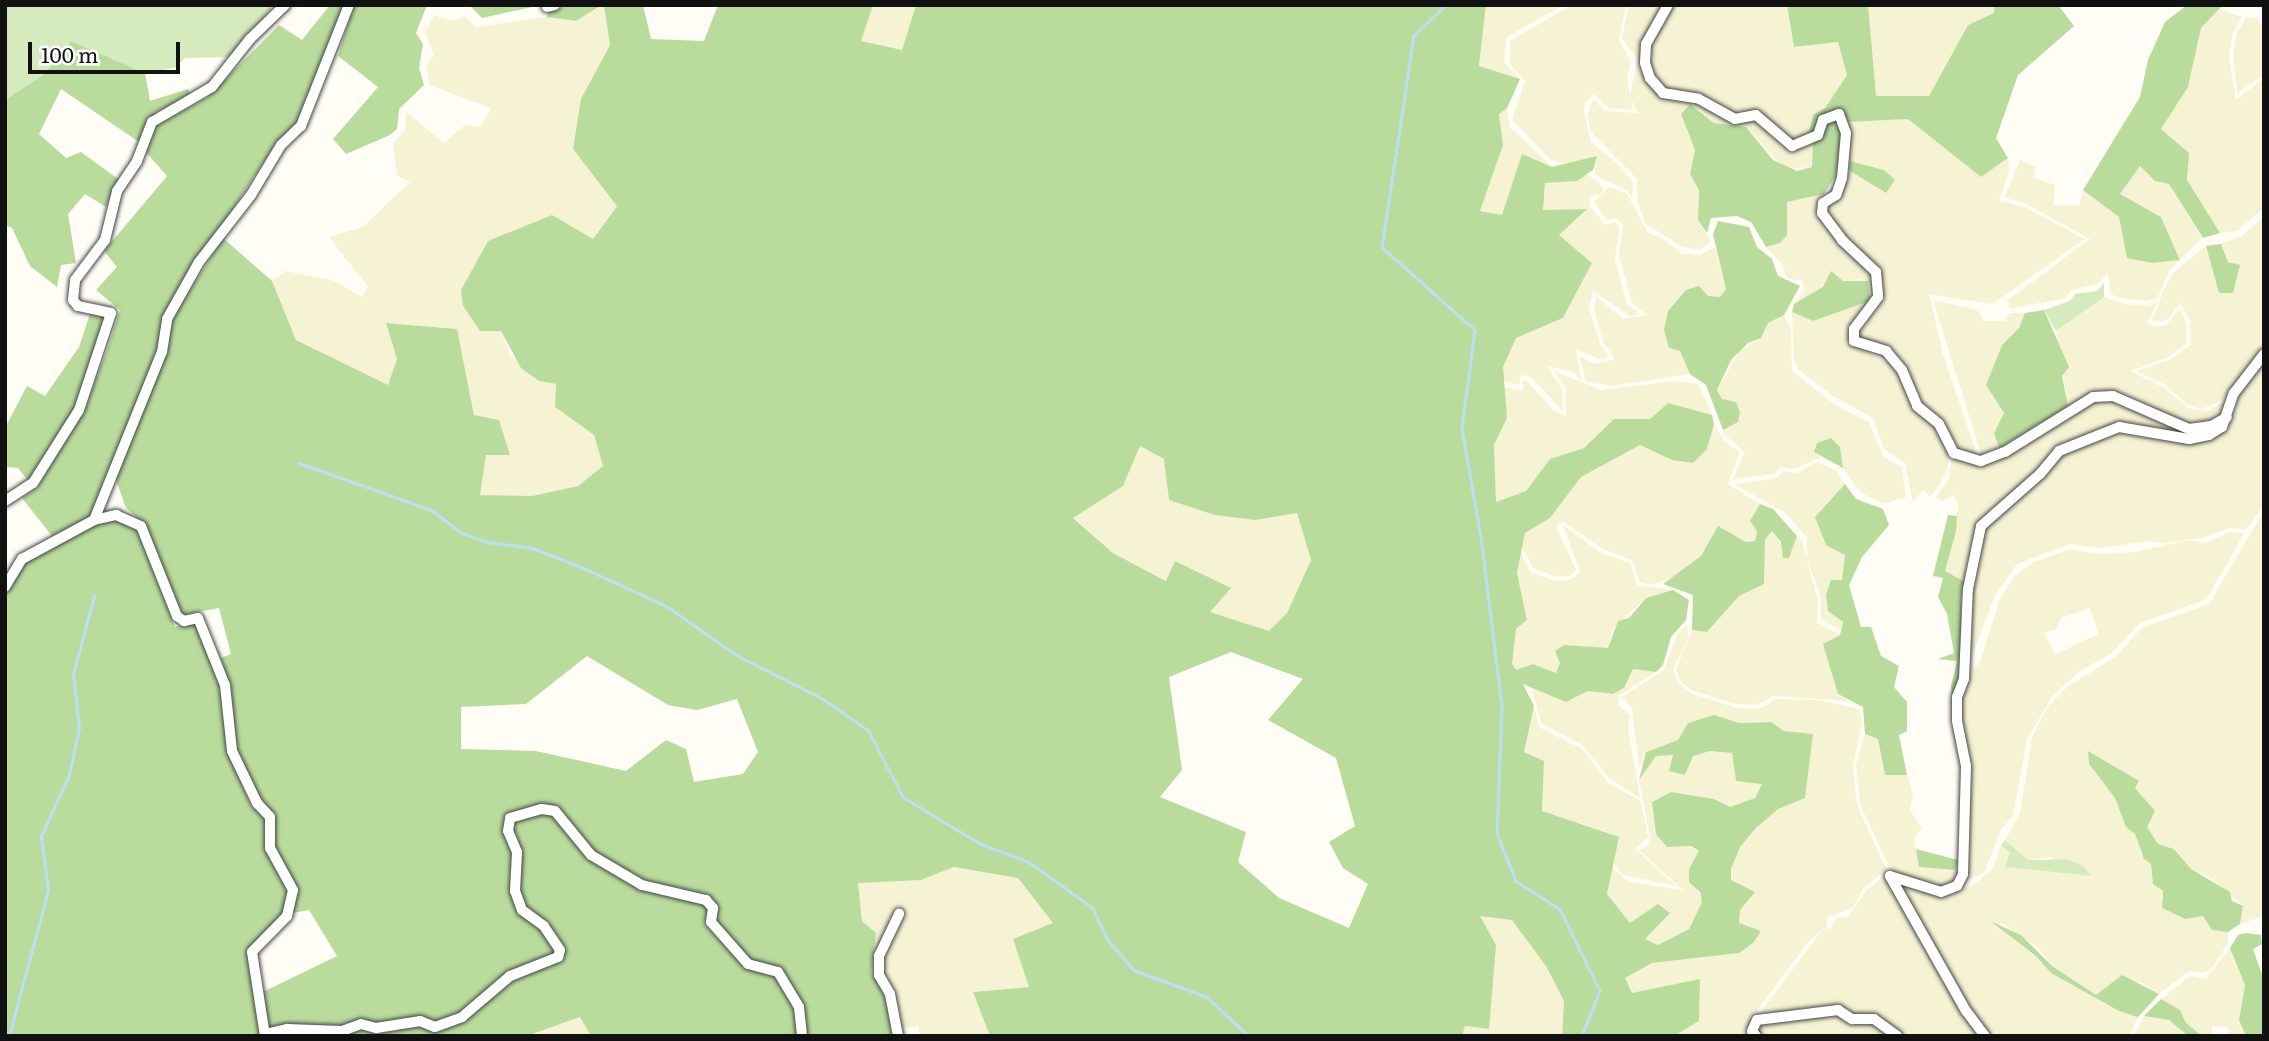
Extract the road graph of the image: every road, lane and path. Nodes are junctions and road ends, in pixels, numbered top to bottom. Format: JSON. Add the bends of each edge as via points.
{"nodes":[{"id":1,"x":285,"y":5,"type":"edge"},
{"id":2,"x":349,"y":5,"type":"edge"},
{"id":3,"x":1668,"y":5,"type":"edge"},
{"id":4,"x":2264,"y":354,"type":"edge"},
{"id":5,"x":2227,"y":416,"type":"junction"},
{"id":6,"x":5,"y":501,"type":"edge"},
{"id":7,"x":94,"y":520,"type":"junction"},
{"id":8,"x":5,"y":587,"type":"edge"},
{"id":9,"x":900,"y":914,"type":"dead end"},
{"id":10,"x":265,"y":1035,"type":"edge"},
{"id":11,"x":802,"y":1036,"type":"edge"},
{"id":12,"x":898,"y":1036,"type":"edge"},
{"id":13,"x":1756,"y":1036,"type":"edge"},
{"id":14,"x":1897,"y":1036,"type":"edge"},
{"id":15,"x":1985,"y":1036,"type":"edge"}],
"edges":[{"from":1,"to":6,"type":"street","via":[[250,39],[212,87],[152,122],[137,161],[117,191],[105,240],[75,280],[73,300],[78,306],[111,313],[79,410],[33,483]]},
{"from":2,"to":7,"type":"street","via":[[301,126],[281,145],[251,195],[199,262],[167,319],[162,352]]},
{"from":3,"to":5,"type":"street","via":[[1646,44],[1650,78],[1663,93],[1699,99],[1735,119],[1756,115],[1792,146],[1818,135],[1823,120],[1839,114],[1846,133],[1842,178],[1836,195],[1824,202],[1822,213],[1876,272],[1878,297],[1854,329],[1854,341],[1886,352],[1902,370],[1917,406],[1940,424],[1954,453],[1981,461],[2005,452],[2093,397],[2113,396],[2189,429],[2211,426]]},
{"from":4,"to":5,"type":"street","via":[[2234,393]]},
{"from":5,"to":15,"type":"street","via":[[2209,435],[2189,439],[2119,427],[2059,451],[1981,526],[1968,589],[1964,679],[1957,697],[1966,766],[1963,874],[1957,886],[1941,892],[1890,876],[1966,1011]]},
{"from":7,"to":8,"type":"street","via":[[22,559]]},
{"from":7,"to":10,"type":"street","via":[[116,515],[141,526],[177,617],[184,621],[198,618],[218,659],[232,751],[257,803],[270,817],[270,848],[293,890],[287,916],[252,952]]},
{"from":9,"to":12,"type":"street","via":[[879,956],[879,975],[890,993]]},
{"from":10,"to":11,"type":"street","via":[[287,1029],[342,1031],[361,1024],[376,1028],[420,1021],[435,1027],[447,1024],[481,1003],[510,976],[558,957],[560,950],[544,926],[517,901],[517,852],[508,831],[510,818],[542,809],[555,811],[591,855],[642,885],[706,900],[713,908],[711,922],[748,964],[778,972],[799,1007]]},
{"from":13,"to":14,"type":"street","via":[[1752,1031],[1757,1020],[1838,1010],[1852,1019],[1874,1019]]}]}
